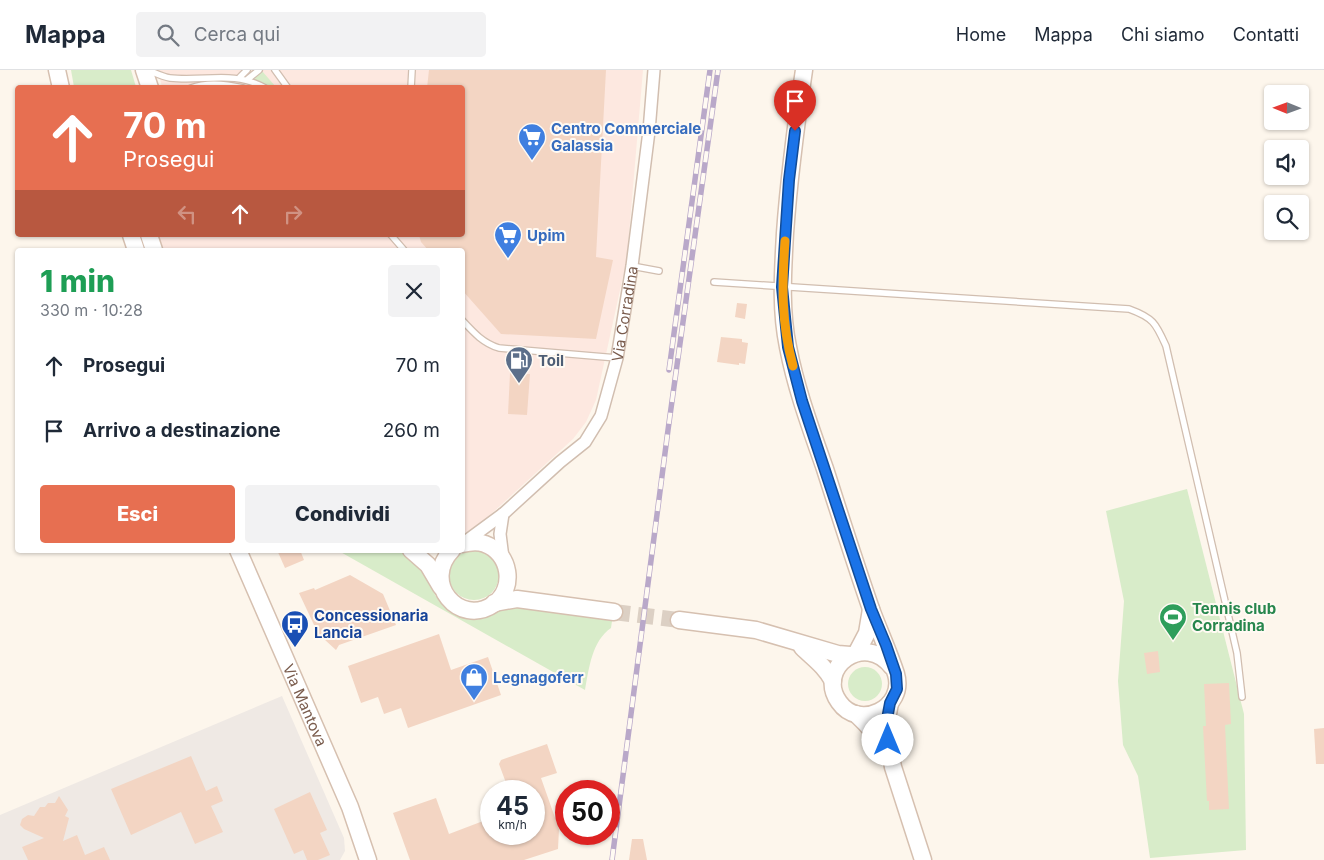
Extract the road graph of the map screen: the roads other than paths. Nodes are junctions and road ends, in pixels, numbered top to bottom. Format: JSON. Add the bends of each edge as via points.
{"nodes":[{"id":1,"x":146,"y":70,"type":"edge"},
{"id":2,"x":247,"y":70,"type":"edge"},
{"id":3,"x":259,"y":70,"type":"edge"},
{"id":4,"x":275,"y":70,"type":"edge"},
{"id":5,"x":412,"y":70,"type":"edge"},
{"id":6,"x":654,"y":70,"type":"edge"},
{"id":7,"x":804,"y":70,"type":"edge"},
{"id":8,"x":240,"y":77,"type":"junction"},
{"id":9,"x":248,"y":79,"type":"junction"},
{"id":10,"x":149,"y":85,"type":"edge"},
{"id":11,"x":197,"y":85,"type":"edge"},
{"id":12,"x":230,"y":85,"type":"edge"},
{"id":13,"x":259,"y":85,"type":"edge"},
{"id":14,"x":286,"y":85,"type":"edge"},
{"id":15,"x":411,"y":85,"type":"edge"},
{"id":16,"x":394,"y":237,"type":"edge"},
{"id":17,"x":402,"y":248,"type":"edge"},
{"id":18,"x":632,"y":266,"type":"junction"},
{"id":19,"x":659,"y":271,"type":"dead end"},
{"id":20,"x":714,"y":282,"type":"dead end"},
{"id":21,"x":782,"y":287,"type":"junction"},
{"id":22,"x":465,"y":323,"type":"edge"},
{"id":23,"x":617,"y":358,"type":"junction"},
{"id":24,"x":503,"y":514,"type":"junction"},
{"id":25,"x":465,"y":542,"type":"edge"},
{"id":26,"x":465,"y":544,"type":"edge"},
{"id":27,"x":239,"y":553,"type":"edge"},
{"id":28,"x":414,"y":553,"type":"edge"},
{"id":29,"x":449,"y":553,"type":"edge"},
{"id":30,"x":505,"y":565,"type":"junction"},
{"id":31,"x":444,"y":593,"type":"junction"},
{"id":32,"x":547,"y":602,"type":"junction"},
{"id":33,"x":494,"y":603,"type":"junction"},
{"id":34,"x":871,"y":609,"type":"junction"},
{"id":35,"x":614,"y":612,"type":"tunnel mouth"},
{"id":36,"x":679,"y":620,"type":"tunnel mouth"},
{"id":37,"x":797,"y":642,"type":"junction"},
{"id":38,"x":854,"y":654,"type":"junction"},
{"id":39,"x":892,"y":667,"type":"junction"},
{"id":40,"x":833,"y":681,"type":"junction"},
{"id":41,"x":1242,"y":697,"type":"dead end"},
{"id":42,"x":890,"y":703,"type":"junction"},
{"id":43,"x":856,"y":714,"type":"junction"},
{"id":44,"x":893,"y":766,"type":"junction"},
{"id":45,"x":365,"y":858,"type":"edge"},
{"id":46,"x":923,"y":860,"type":"edge"}],
"edges":[{"from":1,"to":8,"type":"lane","via":[[168,78]]},
{"from":1,"to":10,"type":"main road"},
{"from":2,"to":8,"type":"lane"},
{"from":3,"to":9,"type":"lane"},
{"from":4,"to":14,"type":"lane"},
{"from":5,"to":15,"type":"lane"},
{"from":6,"to":18,"type":"street","name":"Via Corradina"},
{"from":7,"to":21,"type":"main road","via":[[789,180]]},
{"from":8,"to":9,"type":"lane"},
{"from":9,"to":13,"type":"lane"},
{"from":11,"to":12,"type":"lane"},
{"from":16,"to":17,"type":"lane"},
{"from":18,"to":19,"type":"lane"},
{"from":18,"to":23,"type":"street","name":"Via Corradina"},
{"from":20,"to":21,"type":"lane"},
{"from":21,"to":34,"type":"main road","via":[[788,347],[802,401]]},
{"from":21,"to":41,"type":"lane","via":[[1130,309],[1146,315],[1157,327],[1166,346],[1237,653]]},
{"from":22,"to":23,"type":"lane","via":[[480,340],[499,348]]},
{"from":23,"to":24,"type":"street","name":"Via Corradina","via":[[601,416],[585,442]]},
{"from":24,"to":25,"type":"street","name":"Via Corradina"},
{"from":24,"to":30,"type":"street","via":[[500,534]]},
{"from":26,"to":30,"type":"main road","via":[[485,544],[495,550]]},
{"from":27,"to":45,"type":"main road","name":"Via Mantova","via":[[350,807]]},
{"from":28,"to":31,"type":"main road","via":[[428,565]]},
{"from":29,"to":31,"type":"main road","via":[[440,574]]},
{"from":30,"to":32,"type":"main road","via":[[512,580],[523,591]]},
{"from":30,"to":33,"type":"main road","via":[[508,580]]},
{"from":31,"to":33,"type":"main road","via":[[461,608],[484,609]]},
{"from":32,"to":33,"type":"main road","via":[[517,600]]},
{"from":32,"to":35,"type":"main road"},
{"from":34,"to":38,"type":"main road","via":[[867,633]]},
{"from":34,"to":39,"type":"main road"},
{"from":36,"to":37,"type":"main road","via":[[756,630]]},
{"from":37,"to":38,"type":"main road","via":[[838,654]]},
{"from":37,"to":40,"type":"main road","via":[[817,658]]},
{"from":38,"to":39,"type":"main road","via":[[865,651],[881,655]]},
{"from":38,"to":40,"type":"main road","via":[[838,666]]},
{"from":39,"to":42,"type":"main road","via":[[897,689]]},
{"from":40,"to":43,"type":"main road","via":[[839,701]]},
{"from":42,"to":43,"type":"main road","via":[[878,713]]},
{"from":42,"to":44,"type":"main road","via":[[888,740]]},
{"from":43,"to":44,"type":"main road","via":[[882,743]]},
{"from":44,"to":46,"type":"main road"}]}
